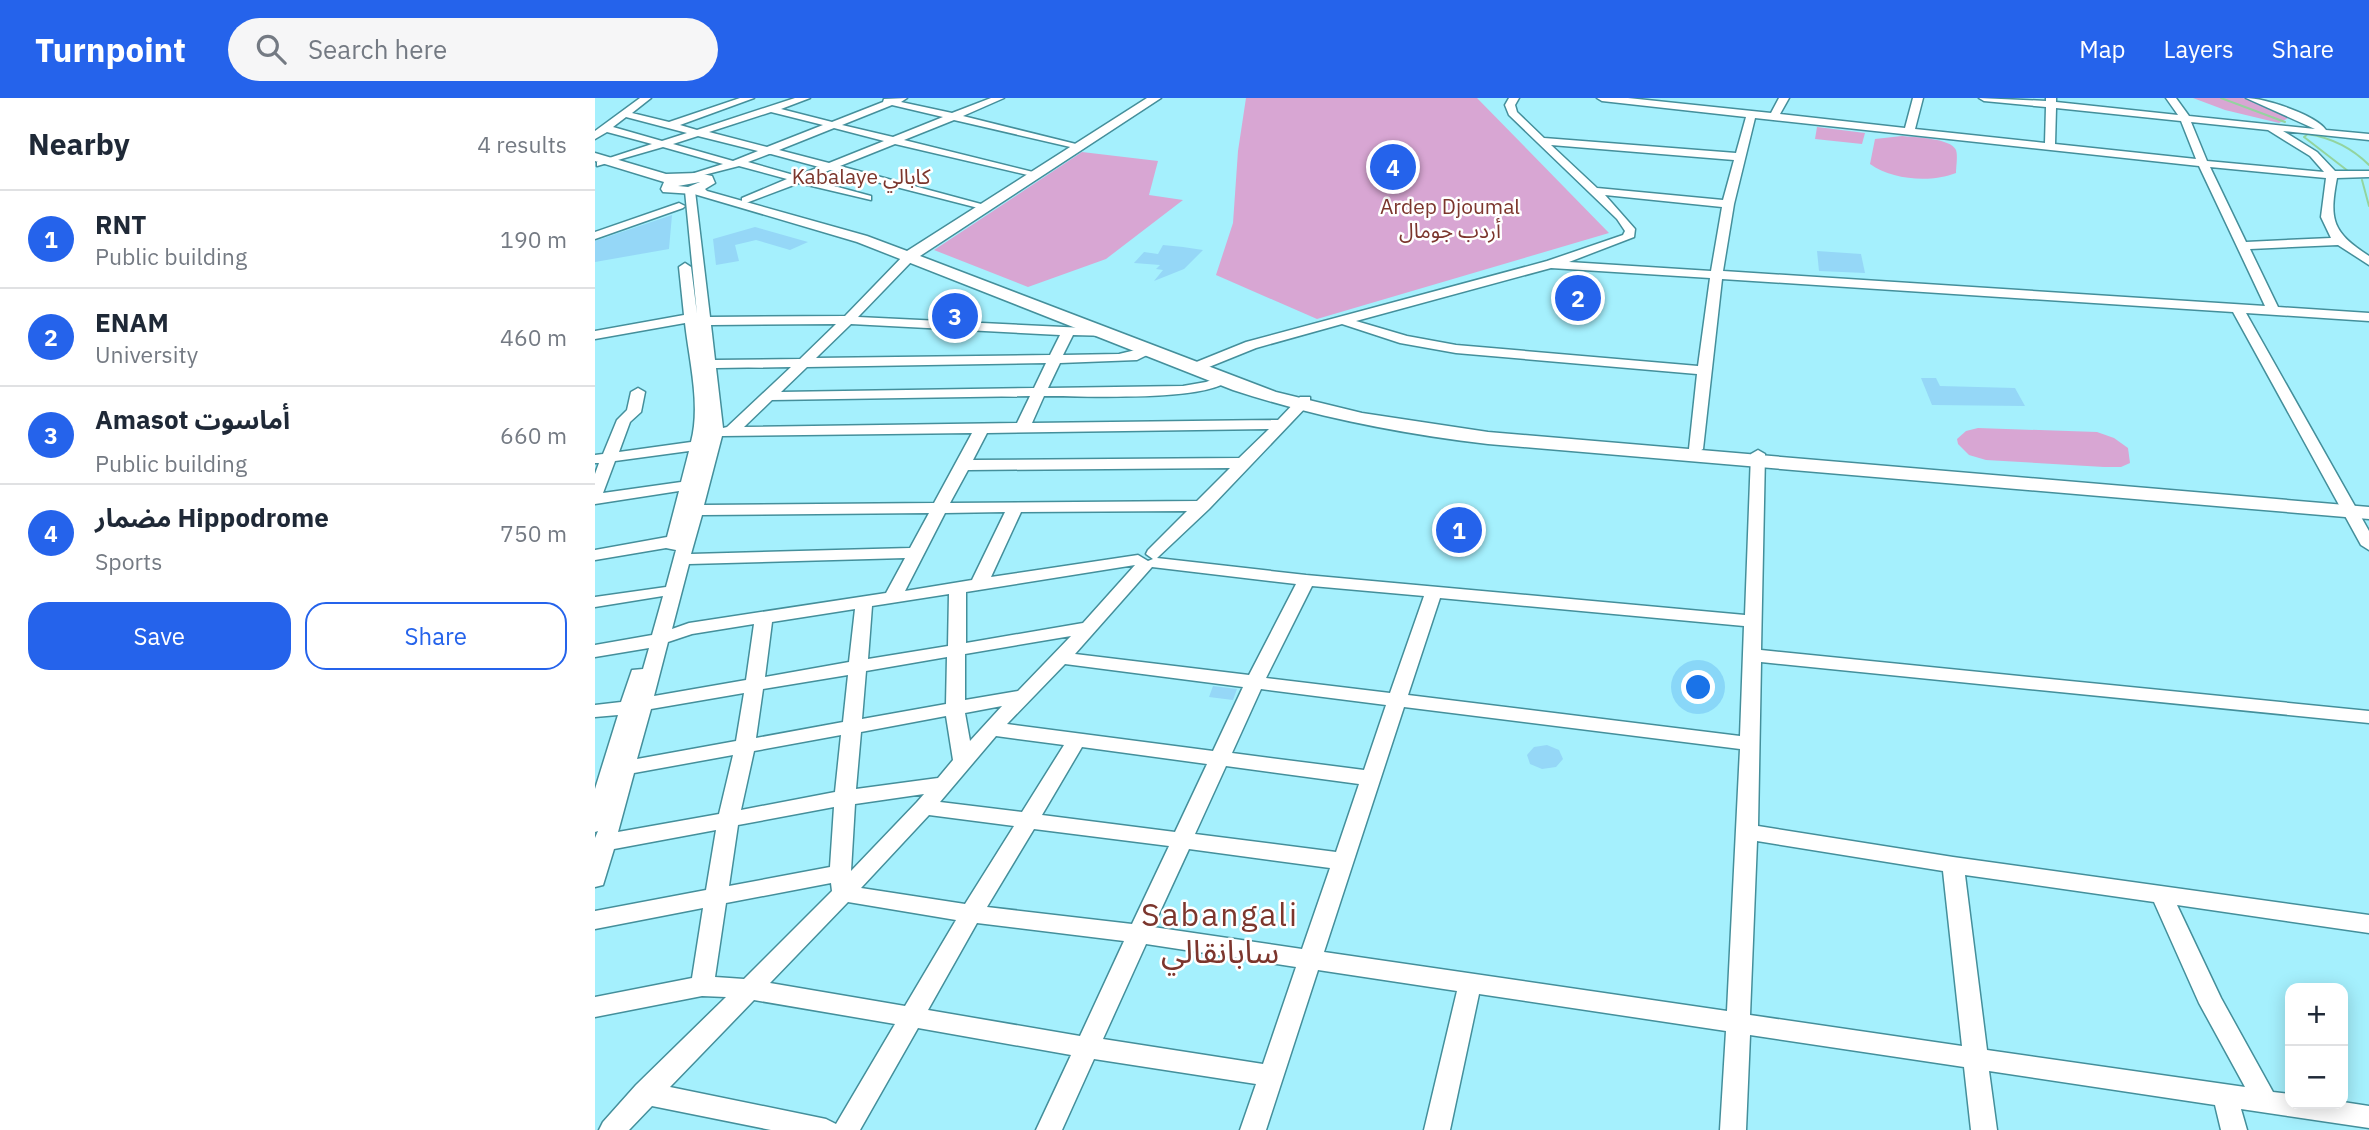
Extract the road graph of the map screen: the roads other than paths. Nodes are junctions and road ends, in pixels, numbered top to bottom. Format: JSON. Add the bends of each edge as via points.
{"nodes":[{"id":1,"x":646,"y":98,"type":"edge"},
{"id":2,"x":724,"y":98,"type":"edge"},
{"id":3,"x":804,"y":98,"type":"edge"},
{"id":4,"x":873,"y":98,"type":"edge"},
{"id":5,"x":911,"y":98,"type":"edge"},
{"id":6,"x":999,"y":98,"type":"edge"},
{"id":7,"x":1155,"y":98,"type":"edge"},
{"id":8,"x":1514,"y":98,"type":"edge"},
{"id":9,"x":1602,"y":98,"type":"edge"},
{"id":10,"x":1784,"y":98,"type":"edge"},
{"id":11,"x":1918,"y":98,"type":"edge"},
{"id":12,"x":1984,"y":98,"type":"edge"},
{"id":13,"x":2003,"y":98,"type":"edge"},
{"id":14,"x":2171,"y":98,"type":"edge"},
{"id":15,"x":2251,"y":98,"type":"edge"},
{"id":16,"x":744,"y":100,"type":"edge"},
{"id":17,"x":1648,"y":100,"type":"edge"},
{"id":18,"x":897,"y":101,"type":"edge"},
{"id":19,"x":2051,"y":102,"type":"edge"},
{"id":20,"x":770,"y":109,"type":"junction"},
{"id":21,"x":625,"y":114,"type":"junction"},
{"id":22,"x":1751,"y":115,"type":"junction"},
{"id":23,"x":953,"y":117,"type":"junction"},
{"id":24,"x":1774,"y":117,"type":"junction"},
{"id":25,"x":2185,"y":117,"type":"junction"},
{"id":26,"x":670,"y":125,"type":"junction"},
{"id":27,"x":2264,"y":125,"type":"junction"},
{"id":28,"x":836,"y":126,"type":"junction"},
{"id":29,"x":2323,"y":130,"type":"junction"},
{"id":30,"x":698,"y":132,"type":"junction"},
{"id":31,"x":1909,"y":132,"type":"junction"},
{"id":32,"x":598,"y":134,"type":"edge"},
{"id":33,"x":2344,"y":134,"type":"junction"},
{"id":34,"x":2369,"y":135,"type":"edge"},
{"id":35,"x":637,"y":136,"type":"junction"},
{"id":36,"x":895,"y":140,"type":"junction"},
{"id":37,"x":1544,"y":141,"type":"junction"},
{"id":38,"x":662,"y":144,"type":"junction"},
{"id":39,"x":1079,"y":146,"type":"junction"},
{"id":40,"x":2050,"y":146,"type":"junction"},
{"id":41,"x":2365,"y":149,"type":"dead end"},
{"id":42,"x":772,"y":151,"type":"junction"},
{"id":43,"x":1741,"y":157,"type":"junction"},
{"id":44,"x":739,"y":164,"type":"junction"},
{"id":45,"x":2203,"y":164,"type":"junction"},
{"id":46,"x":606,"y":165,"type":"edge"},
{"id":47,"x":832,"y":166,"type":"junction"},
{"id":48,"x":1036,"y":174,"type":"junction"},
{"id":49,"x":2369,"y":174,"type":"edge"},
{"id":50,"x":2332,"y":176,"type":"junction"},
{"id":51,"x":800,"y":179,"type":"junction"},
{"id":52,"x":688,"y":187,"type":"junction"},
{"id":53,"x":1593,"y":191,"type":"junction"},
{"id":54,"x":867,"y":198,"type":"dead end"},
{"id":55,"x":746,"y":200,"type":"junction"},
{"id":56,"x":1728,"y":204,"type":"junction"},
{"id":57,"x":986,"y":207,"type":"junction"},
{"id":58,"x":595,"y":236,"type":"edge"},
{"id":59,"x":2340,"y":241,"type":"junction"},
{"id":60,"x":2244,"y":246,"type":"junction"},
{"id":61,"x":917,"y":251,"type":"junction"},
{"id":62,"x":2369,"y":261,"type":"edge"},
{"id":63,"x":1551,"y":264,"type":"junction"},
{"id":64,"x":1717,"y":273,"type":"junction"},
{"id":65,"x":1004,"y":291,"type":"junction"},
{"id":66,"x":2237,"y":308,"type":"junction"},
{"id":67,"x":2273,"y":310,"type":"junction"},
{"id":68,"x":2369,"y":317,"type":"edge"},
{"id":69,"x":696,"y":320,"type":"junction"},
{"id":70,"x":848,"y":320,"type":"junction"},
{"id":71,"x":1341,"y":320,"type":"junction"},
{"id":72,"x":1068,"y":331,"type":"junction"},
{"id":73,"x":1106,"y":333,"type":"junction"},
{"id":74,"x":595,"y":335,"type":"edge"},
{"id":75,"x":1148,"y":351,"type":"junction"},
{"id":76,"x":1055,"y":358,"type":"junction"},
{"id":77,"x":804,"y":362,"type":"junction"},
{"id":78,"x":710,"y":364,"type":"junction"},
{"id":79,"x":1198,"y":366,"type":"junction"},
{"id":80,"x":1704,"y":372,"type":"junction"},
{"id":81,"x":1222,"y":380,"type":"junction"},
{"id":82,"x":638,"y":392,"type":"dead end"},
{"id":83,"x":1039,"y":392,"type":"junction"},
{"id":84,"x":768,"y":397,"type":"junction"},
{"id":85,"x":1302,"y":403,"type":"junction"},
{"id":86,"x":1281,"y":424,"type":"junction"},
{"id":87,"x":1420,"y":427,"type":"junction"},
{"id":88,"x":982,"y":428,"type":"junction"},
{"id":89,"x":1022,"y":428,"type":"junction"},
{"id":90,"x":723,"y":432,"type":"junction"},
{"id":91,"x":699,"y":445,"type":"junction"},
{"id":92,"x":1696,"y":449,"type":"junction"},
{"id":93,"x":602,"y":458,"type":"edge"},
{"id":94,"x":1758,"y":458,"type":"junction"},
{"id":95,"x":1244,"y":463,"type":"junction"},
{"id":96,"x":962,"y":465,"type":"junction"},
{"id":97,"x":689,"y":485,"type":"junction"},
{"id":98,"x":595,"y":496,"type":"edge"},
{"id":99,"x":1203,"y":506,"type":"junction"},
{"id":100,"x":2369,"y":506,"type":"edge"},
{"id":101,"x":1015,"y":507,"type":"junction"},
{"id":102,"x":2347,"y":507,"type":"junction"},
{"id":103,"x":940,"y":508,"type":"junction"},
{"id":104,"x":696,"y":510,"type":"junction"},
{"id":105,"x":2369,"y":513,"type":"edge"},
{"id":106,"x":675,"y":541,"type":"junction"},
{"id":107,"x":2369,"y":545,"type":"edge"},
{"id":108,"x":917,"y":553,"type":"junction"},
{"id":109,"x":595,"y":555,"type":"edge"},
{"id":110,"x":682,"y":559,"type":"junction"},
{"id":111,"x":1148,"y":560,"type":"junction"},
{"id":112,"x":1305,"y":580,"type":"junction"},
{"id":113,"x":979,"y":584,"type":"junction"},
{"id":114,"x":958,"y":588,"type":"junction"},
{"id":115,"x":1434,"y":590,"type":"junction"},
{"id":116,"x":662,"y":591,"type":"junction"},
{"id":117,"x":893,"y":597,"type":"junction"},
{"id":118,"x":595,"y":602,"type":"edge"},
{"id":119,"x":865,"y":602,"type":"junction"},
{"id":120,"x":764,"y":618,"type":"junction"},
{"id":121,"x":1753,"y":621,"type":"junction"},
{"id":122,"x":1090,"y":627,"type":"junction"},
{"id":123,"x":655,"y":640,"type":"junction"},
{"id":124,"x":957,"y":649,"type":"junction"},
{"id":125,"x":595,"y":651,"type":"edge"},
{"id":126,"x":1751,"y":655,"type":"junction"},
{"id":127,"x":1061,"y":658,"type":"junction"},
{"id":128,"x":858,"y":666,"type":"junction"},
{"id":129,"x":1255,"y":681,"type":"junction"},
{"id":130,"x":754,"y":684,"type":"junction"},
{"id":131,"x":1024,"y":696,"type":"junction"},
{"id":132,"x":1396,"y":699,"type":"junction"},
{"id":133,"x":636,"y":705,"type":"junction"},
{"id":134,"x":955,"y":710,"type":"junction"},
{"id":135,"x":595,"y":711,"type":"edge"},
{"id":136,"x":2369,"y":717,"type":"edge"},
{"id":137,"x":851,"y":729,"type":"junction"},
{"id":138,"x":991,"y":729,"type":"junction"},
{"id":139,"x":1077,"y":740,"type":"junction"},
{"id":140,"x":1750,"y":744,"type":"junction"},
{"id":141,"x":745,"y":747,"type":"junction"},
{"id":142,"x":1220,"y":758,"type":"junction"},
{"id":143,"x":963,"y":761,"type":"junction"},
{"id":144,"x":610,"y":770,"type":"edge"},
{"id":145,"x":1370,"y":778,"type":"junction"},
{"id":146,"x":943,"y":784,"type":"junction"},
{"id":147,"x":845,"y":798,"type":"junction"},
{"id":148,"x":924,"y":807,"type":"junction"},
{"id":149,"x":728,"y":821,"type":"junction"},
{"id":150,"x":1028,"y":821,"type":"junction"},
{"id":151,"x":1747,"y":832,"type":"junction"},
{"id":152,"x":599,"y":834,"type":"edge"},
{"id":153,"x":1181,"y":841,"type":"junction"},
{"id":154,"x":1342,"y":861,"type":"junction"},
{"id":155,"x":1953,"y":865,"type":"junction"},
{"id":156,"x":595,"y":879,"type":"edge"},
{"id":157,"x":841,"y":883,"type":"junction"},
{"id":158,"x":2161,"y":894,"type":"junction"},
{"id":159,"x":717,"y":897,"type":"junction"},
{"id":160,"x":971,"y":914,"type":"junction"},
{"id":161,"x":595,"y":920,"type":"edge"},
{"id":162,"x":2369,"y":924,"type":"edge"},
{"id":163,"x":1139,"y":934,"type":"junction"},
{"id":164,"x":1310,"y":960,"type":"junction"},
{"id":165,"x":1470,"y":983,"type":"junction"},
{"id":166,"x":702,"y":986,"type":"junction"},
{"id":167,"x":748,"y":989,"type":"junction"},
{"id":168,"x":595,"y":1007,"type":"edge"},
{"id":169,"x":912,"y":1016,"type":"junction"},
{"id":170,"x":1736,"y":1023,"type":"junction"},
{"id":171,"x":1086,"y":1047,"type":"junction"},
{"id":172,"x":1977,"y":1058,"type":"junction"},
{"id":173,"x":1270,"y":1076,"type":"junction"},
{"id":174,"x":645,"y":1093,"type":"junction"},
{"id":175,"x":2225,"y":1096,"type":"junction"},
{"id":176,"x":2265,"y":1101,"type":"junction"},
{"id":177,"x":2369,"y":1117,"type":"edge"},
{"id":178,"x":612,"y":1130,"type":"edge"},
{"id":179,"x":825,"y":1130,"type":"edge"},
{"id":180,"x":846,"y":1130,"type":"edge"},
{"id":181,"x":1049,"y":1130,"type":"edge"},
{"id":182,"x":1253,"y":1130,"type":"edge"},
{"id":183,"x":1437,"y":1130,"type":"edge"},
{"id":184,"x":1733,"y":1130,"type":"edge"},
{"id":185,"x":1984,"y":1130,"type":"edge"},
{"id":186,"x":2234,"y":1130,"type":"edge"}],
"edges":[{"from":1,"to":21,"type":"street"},
{"from":2,"to":16,"type":"street"},
{"from":3,"to":20,"type":"street"},
{"from":4,"to":18,"type":"street"},
{"from":5,"to":18,"type":"street"},
{"from":6,"to":23,"type":"street"},
{"from":7,"to":39,"type":"main road"},
{"from":8,"to":37,"type":"street","via":[[1512,113]]},
{"from":9,"to":17,"type":"street"},
{"from":10,"to":24,"type":"street"},
{"from":11,"to":31,"type":"street"},
{"from":12,"to":19,"type":"street"},
{"from":13,"to":19,"type":"street"},
{"from":14,"to":25,"type":"street"},
{"from":15,"to":29,"type":"street"},
{"from":16,"to":20,"type":"street"},
{"from":16,"to":26,"type":"street"},
{"from":17,"to":22,"type":"street"},
{"from":18,"to":23,"type":"street"},
{"from":18,"to":28,"type":"street"},
{"from":19,"to":25,"type":"street"},
{"from":19,"to":40,"type":"street"},
{"from":20,"to":28,"type":"street"},
{"from":20,"to":30,"type":"street"},
{"from":21,"to":26,"type":"street"},
{"from":21,"to":32,"type":"street"},
{"from":22,"to":24,"type":"street"},
{"from":22,"to":43,"type":"street"},
{"from":23,"to":36,"type":"street"},
{"from":23,"to":39,"type":"street"},
{"from":24,"to":31,"type":"street"},
{"from":25,"to":27,"type":"street"},
{"from":25,"to":45,"type":"street"},
{"from":26,"to":30,"type":"street"},
{"from":26,"to":35,"type":"street"},
{"from":27,"to":29,"type":"street"},
{"from":27,"to":33,"type":"street"},
{"from":27,"to":50,"type":"street","via":[[2305,148]]},
{"from":28,"to":36,"type":"street"},
{"from":28,"to":42,"type":"street"},
{"from":29,"to":34,"type":"street"},
{"from":30,"to":38,"type":"street"},
{"from":30,"to":42,"type":"street"},
{"from":31,"to":40,"type":"street"},
{"from":32,"to":35,"type":"street"},
{"from":33,"to":34,"type":"street"},
{"from":33,"to":41,"type":"street"},
{"from":35,"to":38,"type":"street"},
{"from":36,"to":47,"type":"street"},
{"from":36,"to":48,"type":"street"},
{"from":37,"to":43,"type":"street"},
{"from":37,"to":53,"type":"street"},
{"from":38,"to":44,"type":"street"},
{"from":38,"to":46,"type":"street"},
{"from":39,"to":48,"type":"main road"},
{"from":40,"to":45,"type":"street"},
{"from":42,"to":44,"type":"street"},
{"from":42,"to":47,"type":"street"},
{"from":43,"to":56,"type":"street"},
{"from":44,"to":51,"type":"street"},
{"from":44,"to":52,"type":"street"},
{"from":45,"to":50,"type":"street"},
{"from":45,"to":60,"type":"street"},
{"from":46,"to":52,"type":"main road"},
{"from":46,"to":52,"type":"main road"},
{"from":47,"to":51,"type":"street"},
{"from":47,"to":57,"type":"street"},
{"from":48,"to":57,"type":"main road"},
{"from":49,"to":50,"type":"street"},
{"from":50,"to":59,"type":"street","via":[[2324,211]]},
{"from":51,"to":54,"type":"street"},
{"from":51,"to":55,"type":"street"},
{"from":52,"to":55,"type":"main road"},
{"from":52,"to":58,"type":"street"},
{"from":52,"to":61,"type":"main road"},
{"from":52,"to":69,"type":"street","via":[[697,272]]},
{"from":53,"to":56,"type":"street"},
{"from":53,"to":63,"type":"street","via":[[1621,217],[1631,234]]},
{"from":55,"to":61,"type":"main road"},
{"from":56,"to":64,"type":"street"},
{"from":57,"to":61,"type":"main road"},
{"from":59,"to":60,"type":"street"},
{"from":59,"to":62,"type":"street"},
{"from":60,"to":67,"type":"street"},
{"from":61,"to":65,"type":"main road"},
{"from":61,"to":70,"type":"street"},
{"from":63,"to":64,"type":"street"},
{"from":63,"to":71,"type":"street"},
{"from":64,"to":66,"type":"street"},
{"from":64,"to":80,"type":"street"},
{"from":65,"to":73,"type":"main road"},
{"from":65,"to":79,"type":"main road"},
{"from":66,"to":67,"type":"street"},
{"from":66,"to":102,"type":"street"},
{"from":67,"to":68,"type":"street"},
{"from":69,"to":70,"type":"street"},
{"from":69,"to":74,"type":"street"},
{"from":69,"to":78,"type":"street"},
{"from":69,"to":91,"type":"street"},
{"from":70,"to":72,"type":"street"},
{"from":70,"to":77,"type":"street"},
{"from":71,"to":79,"type":"street","via":[[1251,345]]},
{"from":71,"to":80,"type":"street","via":[[1405,340],[1456,349]]},
{"from":72,"to":73,"type":"street"},
{"from":72,"to":76,"type":"street"},
{"from":73,"to":75,"type":"main road"},
{"from":75,"to":76,"type":"street","via":[[1128,358]]},
{"from":75,"to":79,"type":"main road"},
{"from":76,"to":77,"type":"street"},
{"from":76,"to":83,"type":"street"},
{"from":77,"to":78,"type":"street"},
{"from":77,"to":84,"type":"street"},
{"from":78,"to":90,"type":"street"},
{"from":79,"to":81,"type":"main road"},
{"from":79,"to":85,"type":"main road"},
{"from":80,"to":92,"type":"street"},
{"from":81,"to":83,"type":"street","via":[[1190,389]]},
{"from":81,"to":85,"type":"main road"},
{"from":82,"to":93,"type":"street","via":[[634,412],[624,420]]},
{"from":83,"to":84,"type":"street"},
{"from":83,"to":89,"type":"street"},
{"from":84,"to":90,"type":"street"},
{"from":85,"to":86,"type":"street"},
{"from":85,"to":87,"type":"main road","via":[[1371,423]]},
{"from":86,"to":89,"type":"street"},
{"from":86,"to":95,"type":"street"},
{"from":87,"to":92,"type":"main road"},
{"from":87,"to":94,"type":"main road"},
{"from":88,"to":89,"type":"street"},
{"from":88,"to":90,"type":"street"},
{"from":88,"to":96,"type":"street"},
{"from":90,"to":104,"type":"street"},
{"from":91,"to":93,"type":"street"},
{"from":91,"to":97,"type":"street"},
{"from":92,"to":94,"type":"main road"},
{"from":93,"to":98,"type":"street"},
{"from":94,"to":102,"type":"main road"},
{"from":94,"to":121,"type":"street"},
{"from":95,"to":96,"type":"street"},
{"from":95,"to":99,"type":"street"},
{"from":96,"to":103,"type":"street"},
{"from":97,"to":98,"type":"street"},
{"from":97,"to":106,"type":"street"},
{"from":99,"to":101,"type":"street"},
{"from":99,"to":111,"type":"street"},
{"from":100,"to":102,"type":"main road"},
{"from":101,"to":103,"type":"street"},
{"from":101,"to":113,"type":"street"},
{"from":102,"to":105,"type":"main road"},
{"from":102,"to":107,"type":"street"},
{"from":103,"to":104,"type":"street"},
{"from":103,"to":108,"type":"street"},
{"from":104,"to":110,"type":"street"},
{"from":106,"to":109,"type":"street"},
{"from":106,"to":116,"type":"street"},
{"from":108,"to":110,"type":"street"},
{"from":108,"to":117,"type":"street"},
{"from":110,"to":123,"type":"street"},
{"from":111,"to":112,"type":"street"},
{"from":111,"to":113,"type":"street"},
{"from":111,"to":122,"type":"street"},
{"from":112,"to":115,"type":"street"},
{"from":112,"to":129,"type":"street"},
{"from":113,"to":114,"type":"street"},
{"from":114,"to":117,"type":"street"},
{"from":114,"to":124,"type":"street"},
{"from":115,"to":121,"type":"street"},
{"from":115,"to":132,"type":"street"},
{"from":116,"to":118,"type":"street"},
{"from":116,"to":123,"type":"street"},
{"from":117,"to":119,"type":"street"},
{"from":119,"to":120,"type":"street"},
{"from":119,"to":128,"type":"street"},
{"from":120,"to":123,"type":"street","via":[[689,629]]},
{"from":120,"to":130,"type":"street"},
{"from":121,"to":126,"type":"street"},
{"from":122,"to":124,"type":"street"},
{"from":122,"to":127,"type":"street"},
{"from":123,"to":125,"type":"street"},
{"from":123,"to":133,"type":"street"},
{"from":124,"to":128,"type":"street"},
{"from":124,"to":134,"type":"street"},
{"from":126,"to":136,"type":"street"},
{"from":126,"to":140,"type":"street"},
{"from":127,"to":129,"type":"street"},
{"from":127,"to":131,"type":"street"},
{"from":128,"to":130,"type":"street"},
{"from":128,"to":137,"type":"street"},
{"from":129,"to":132,"type":"street"},
{"from":129,"to":142,"type":"street"},
{"from":130,"to":133,"type":"street"},
{"from":130,"to":141,"type":"street"},
{"from":131,"to":134,"type":"street"},
{"from":131,"to":138,"type":"street"},
{"from":132,"to":140,"type":"street"},
{"from":132,"to":145,"type":"street"},
{"from":133,"to":135,"type":"street"},
{"from":133,"to":144,"type":"street"},
{"from":134,"to":137,"type":"street"},
{"from":134,"to":143,"type":"street"},
{"from":137,"to":141,"type":"street"},
{"from":137,"to":147,"type":"street"},
{"from":138,"to":139,"type":"street"},
{"from":138,"to":143,"type":"street"},
{"from":139,"to":142,"type":"street"},
{"from":139,"to":150,"type":"street"},
{"from":140,"to":151,"type":"street"},
{"from":141,"to":144,"type":"street"},
{"from":141,"to":149,"type":"street"},
{"from":142,"to":145,"type":"street"},
{"from":142,"to":153,"type":"street"},
{"from":143,"to":146,"type":"street"},
{"from":144,"to":152,"type":"street"},
{"from":145,"to":154,"type":"street"},
{"from":146,"to":147,"type":"street"},
{"from":146,"to":148,"type":"street"},
{"from":147,"to":149,"type":"street"},
{"from":147,"to":157,"type":"street"},
{"from":148,"to":150,"type":"street"},
{"from":148,"to":157,"type":"street"},
{"from":149,"to":152,"type":"street"},
{"from":149,"to":159,"type":"street"},
{"from":150,"to":153,"type":"street"},
{"from":150,"to":160,"type":"street"},
{"from":151,"to":155,"type":"street"},
{"from":151,"to":170,"type":"street"},
{"from":152,"to":156,"type":"street"},
{"from":153,"to":154,"type":"street"},
{"from":153,"to":163,"type":"street"},
{"from":154,"to":164,"type":"street"},
{"from":155,"to":158,"type":"street"},
{"from":155,"to":172,"type":"street"},
{"from":157,"to":159,"type":"street"},
{"from":157,"to":160,"type":"street"},
{"from":157,"to":167,"type":"street"},
{"from":158,"to":162,"type":"street"},
{"from":158,"to":176,"type":"street","via":[[2211,1003]]},
{"from":159,"to":161,"type":"street"},
{"from":159,"to":166,"type":"street"},
{"from":160,"to":163,"type":"street"},
{"from":160,"to":169,"type":"street"},
{"from":163,"to":164,"type":"street"},
{"from":163,"to":171,"type":"street"},
{"from":164,"to":165,"type":"street"},
{"from":164,"to":173,"type":"street"},
{"from":165,"to":170,"type":"street"},
{"from":165,"to":183,"type":"street"},
{"from":166,"to":167,"type":"street"},
{"from":166,"to":168,"type":"street"},
{"from":167,"to":169,"type":"street"},
{"from":167,"to":174,"type":"street"},
{"from":169,"to":171,"type":"street"},
{"from":169,"to":180,"type":"street"},
{"from":170,"to":172,"type":"street"},
{"from":170,"to":184,"type":"street"},
{"from":171,"to":173,"type":"street"},
{"from":171,"to":181,"type":"street"},
{"from":172,"to":175,"type":"street"},
{"from":172,"to":185,"type":"street"},
{"from":173,"to":182,"type":"street"},
{"from":174,"to":178,"type":"street"},
{"from":174,"to":179,"type":"street"},
{"from":175,"to":176,"type":"street"},
{"from":175,"to":186,"type":"street"},
{"from":176,"to":177,"type":"street"}]}
